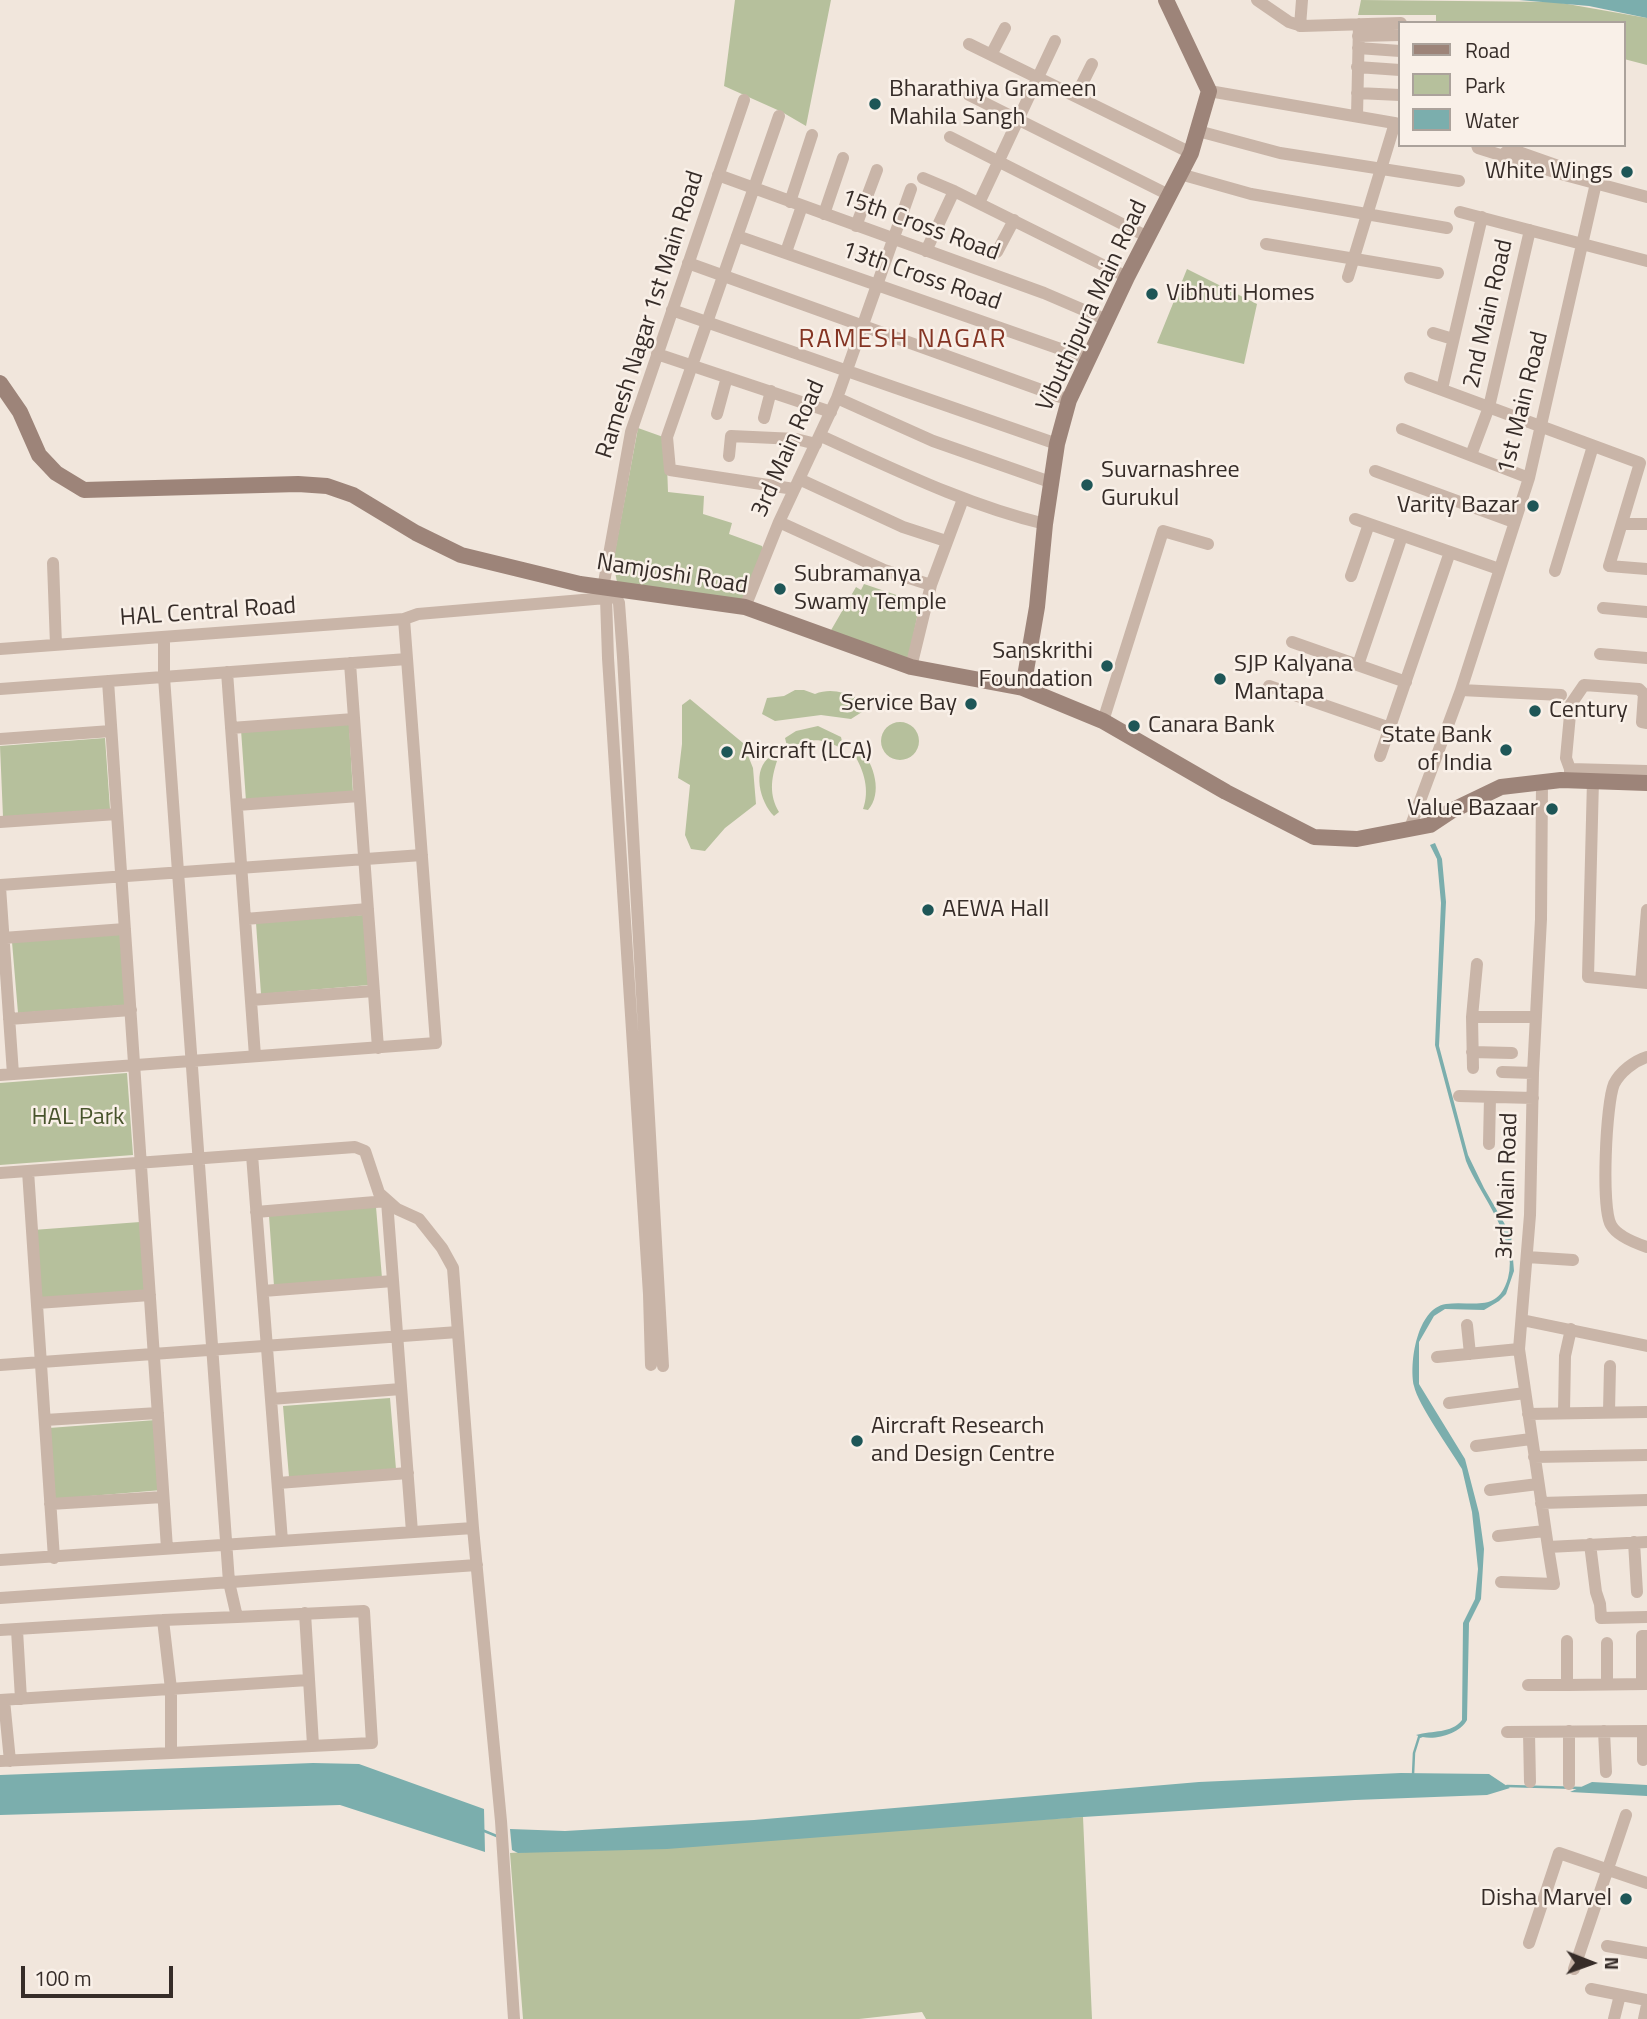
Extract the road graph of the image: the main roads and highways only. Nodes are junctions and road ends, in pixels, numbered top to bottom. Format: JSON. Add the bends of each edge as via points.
{"nodes":[{"id":1,"x":1166,"y":0,"type":"edge"},
{"id":2,"x":0,"y":383,"type":"edge"},
{"id":3,"x":1023,"y":688,"type":"junction"},
{"id":4,"x":1647,"y":783,"type":"edge"}],
"edges":[{"from":1,"to":3,"type":"main road","name":"Vibuthipura Main Road","via":[[1209,91],[1191,153],[1069,400],[1057,444]]},
{"from":2,"to":3,"type":"main road","name":"Namjoshi Road","via":[[20,412],[39,455],[56,473],[84,490],[327,486],[353,495],[461,555],[607,592],[745,607],[911,667]]},
{"from":3,"to":4,"type":"main road","name":"Namjoshi Road","via":[[1103,721],[1314,837],[1357,839],[1430,825],[1501,787],[1570,774]]}]}
